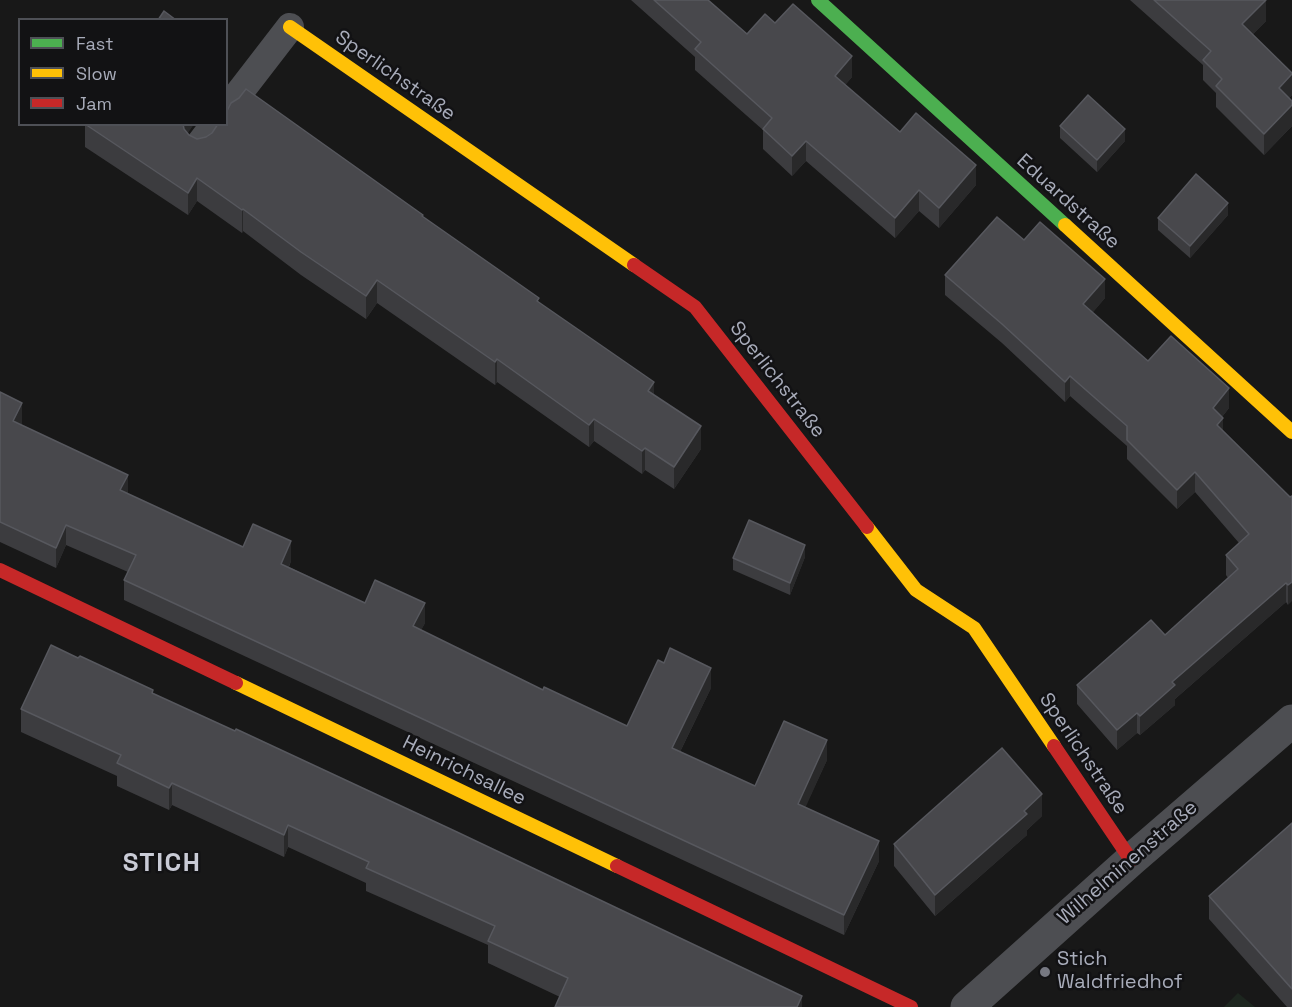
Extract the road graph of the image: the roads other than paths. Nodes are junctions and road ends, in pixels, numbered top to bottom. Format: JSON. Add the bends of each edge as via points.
{"nodes":[{"id":1,"x":818,"y":0,"type":"edge"},
{"id":2,"x":290,"y":27,"type":"joint"},
{"id":3,"x":228,"y":107,"type":"edge"},
{"id":4,"x":1292,"y":432,"type":"edge"},
{"id":5,"x":0,"y":570,"type":"edge"},
{"id":6,"x":1292,"y":721,"type":"edge"},
{"id":7,"x":1131,"y":860,"type":"junction"},
{"id":8,"x":911,"y":1007,"type":"edge"},
{"id":9,"x":967,"y":1007,"type":"edge"}],
"edges":[{"from":1,"to":4,"type":"street","name":"Eduardstraße"},
{"from":2,"to":3,"type":"lane"},
{"from":2,"to":7,"type":"street","name":"Sperlichstraße","via":[[694,307],[916,590],[974,628]]},
{"from":5,"to":8,"type":"street","name":"Heinrichsallee"},
{"from":6,"to":7,"type":"street","name":"Wilhelminenstraße"},
{"from":7,"to":9,"type":"street","name":"Wilhelminenstraße"}]}
